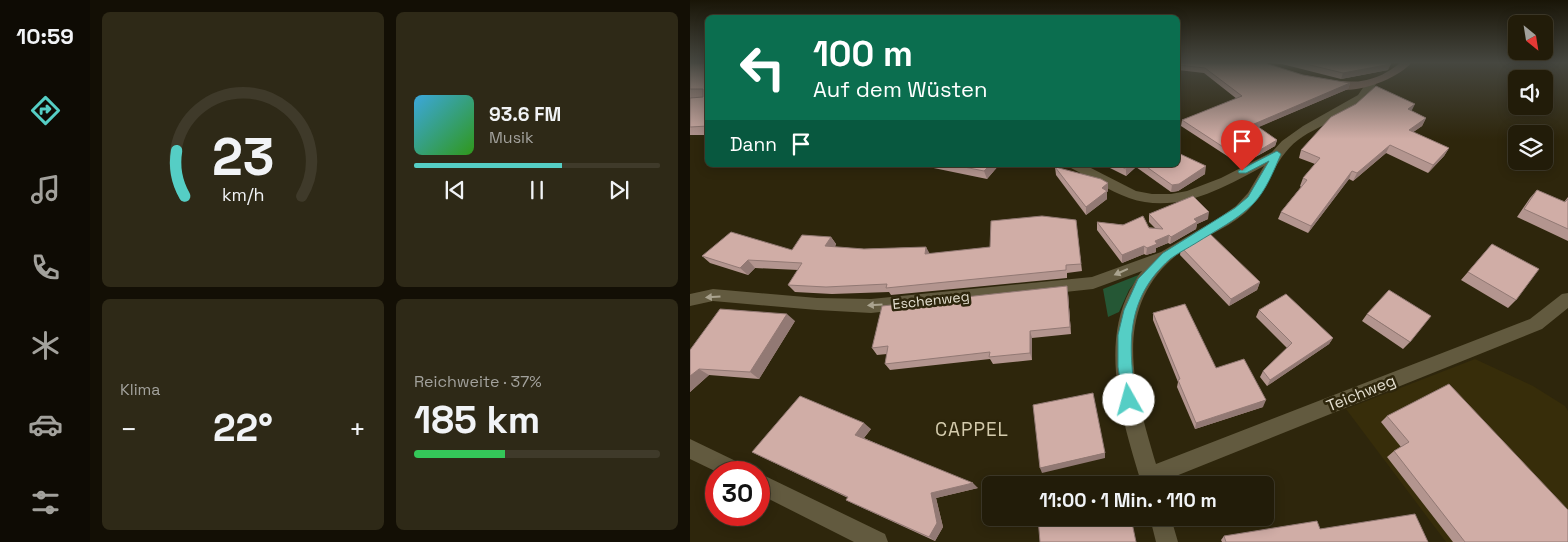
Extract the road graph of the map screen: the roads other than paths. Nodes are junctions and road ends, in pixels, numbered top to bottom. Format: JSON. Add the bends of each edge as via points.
{"nodes":[{"id":1,"x":1370,"y":88,"type":"edge"},
{"id":2,"x":1277,"y":154,"type":"junction"},
{"id":3,"x":1079,"y":167,"type":"edge"},
{"id":4,"x":1167,"y":256,"type":"junction"},
{"id":5,"x":1568,"y":299,"type":"edge"},
{"id":6,"x":690,"y":300,"type":"edge"},
{"id":7,"x":690,"y":449,"type":"edge"},
{"id":8,"x":715,"y":461,"type":"edge"},
{"id":9,"x":1149,"y":476,"type":"edge"},
{"id":10,"x":1162,"y":476,"type":"edge"},
{"id":11,"x":770,"y":488,"type":"edge"},
{"id":12,"x":1163,"y":526,"type":"edge"},
{"id":13,"x":877,"y":542,"type":"edge"},
{"id":14,"x":1167,"y":542,"type":"edge"}],
"edges":[{"from":1,"to":2,"type":"street","via":[[1360,99],[1308,128]]},
{"from":2,"to":3,"type":"street","via":[[1209,188],[1184,196],[1163,198],[1132,194]]},
{"from":2,"to":4,"type":"street","via":[[1251,200]]},
{"from":4,"to":6,"type":"street","name":"Eschenweg","one_way":true,"via":[[1093,283],[871,306],[712,295]]},
{"from":4,"to":9,"type":"street","via":[[1142,282],[1124,335],[1128,398]]},
{"from":5,"to":10,"type":"street","name":"Teichweg","via":[[1536,324]]},
{"from":7,"to":8,"type":"street"},
{"from":11,"to":13,"type":"street"},
{"from":12,"to":14,"type":"street"}]}
